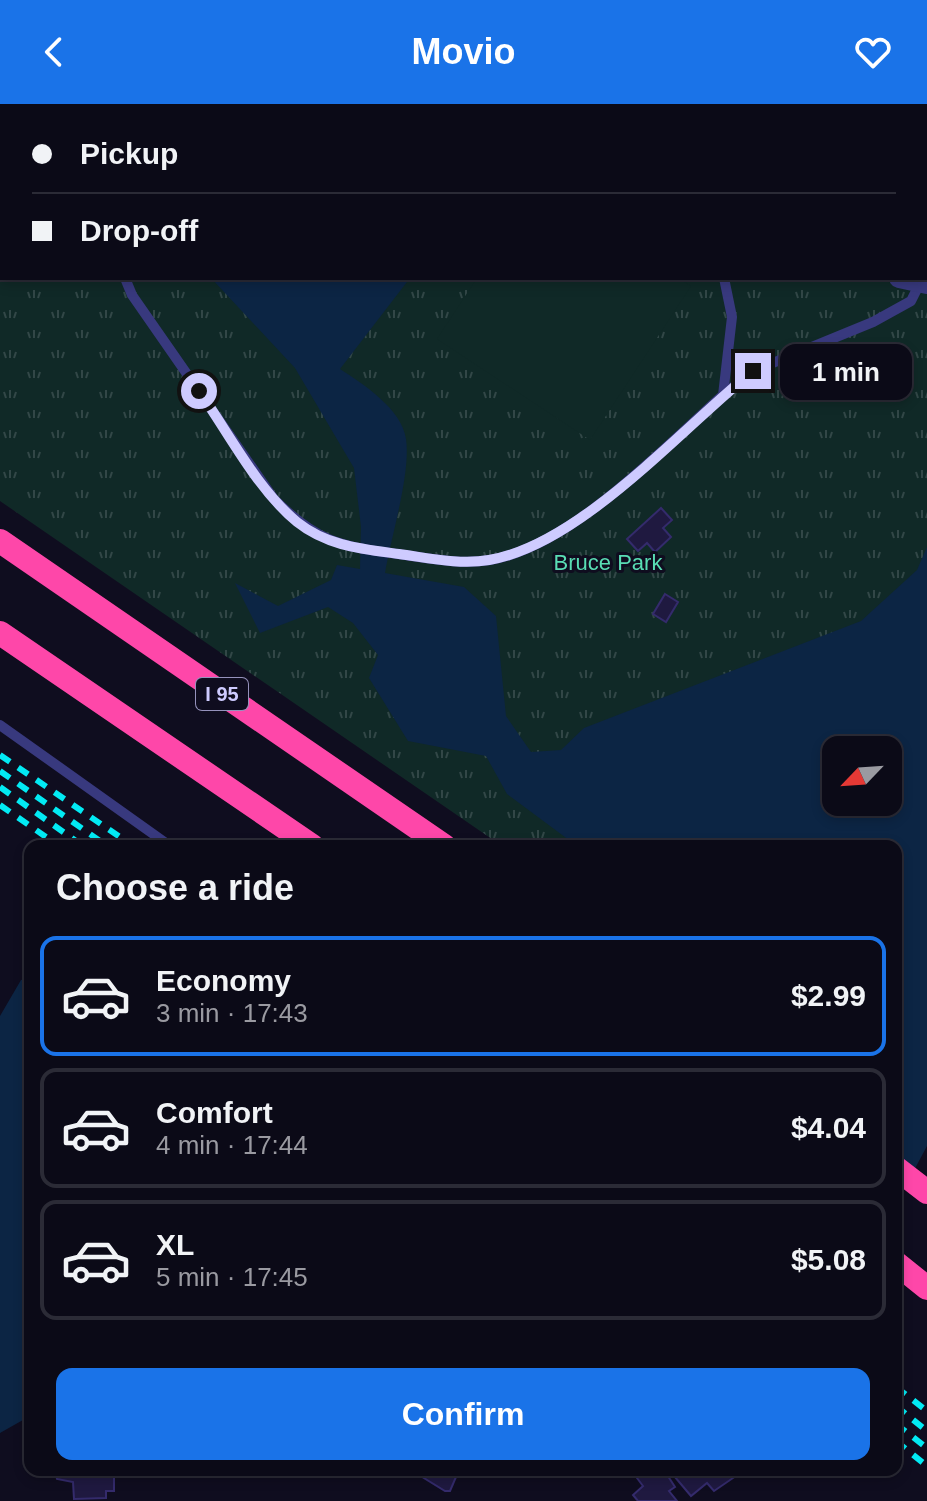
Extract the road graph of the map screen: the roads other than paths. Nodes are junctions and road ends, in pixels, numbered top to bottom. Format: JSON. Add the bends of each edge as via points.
{"nodes":[{"id":1,"x":126,"y":280,"type":"edge"},
{"id":2,"x":724,"y":280,"type":"edge"},
{"id":3,"x":921,"y":282,"type":"edge"},
{"id":4,"x":723,"y":395,"type":"junction"},
{"id":5,"x":0,"y":541,"type":"edge"},
{"id":6,"x":0,"y":633,"type":"edge"},
{"id":7,"x":0,"y":725,"type":"edge"},
{"id":8,"x":162,"y":840,"type":"edge"},
{"id":9,"x":303,"y":840,"type":"edge"},
{"id":10,"x":435,"y":840,"type":"edge"},
{"id":11,"x":902,"y":1173,"type":"edge"},
{"id":12,"x":925,"y":1190,"type":"edge"},
{"id":13,"x":902,"y":1268,"type":"edge"},
{"id":14,"x":927,"y":1288,"type":"edge"}],
"edges":[{"from":1,"to":4,"type":"lane","via":[[274,499],[298,523],[344,547],[455,561],[510,555],[560,531]]},
{"from":2,"to":4,"type":"lane","via":[[732,317]]},
{"from":3,"to":4,"type":"lane","via":[[911,301],[753,371]]},
{"from":5,"to":10,"type":"highway","number":"I 95"},
{"from":6,"to":9,"type":"highway"},
{"from":7,"to":8,"type":"lane"},
{"from":11,"to":12,"type":"highway"},
{"from":13,"to":14,"type":"highway"}]}
